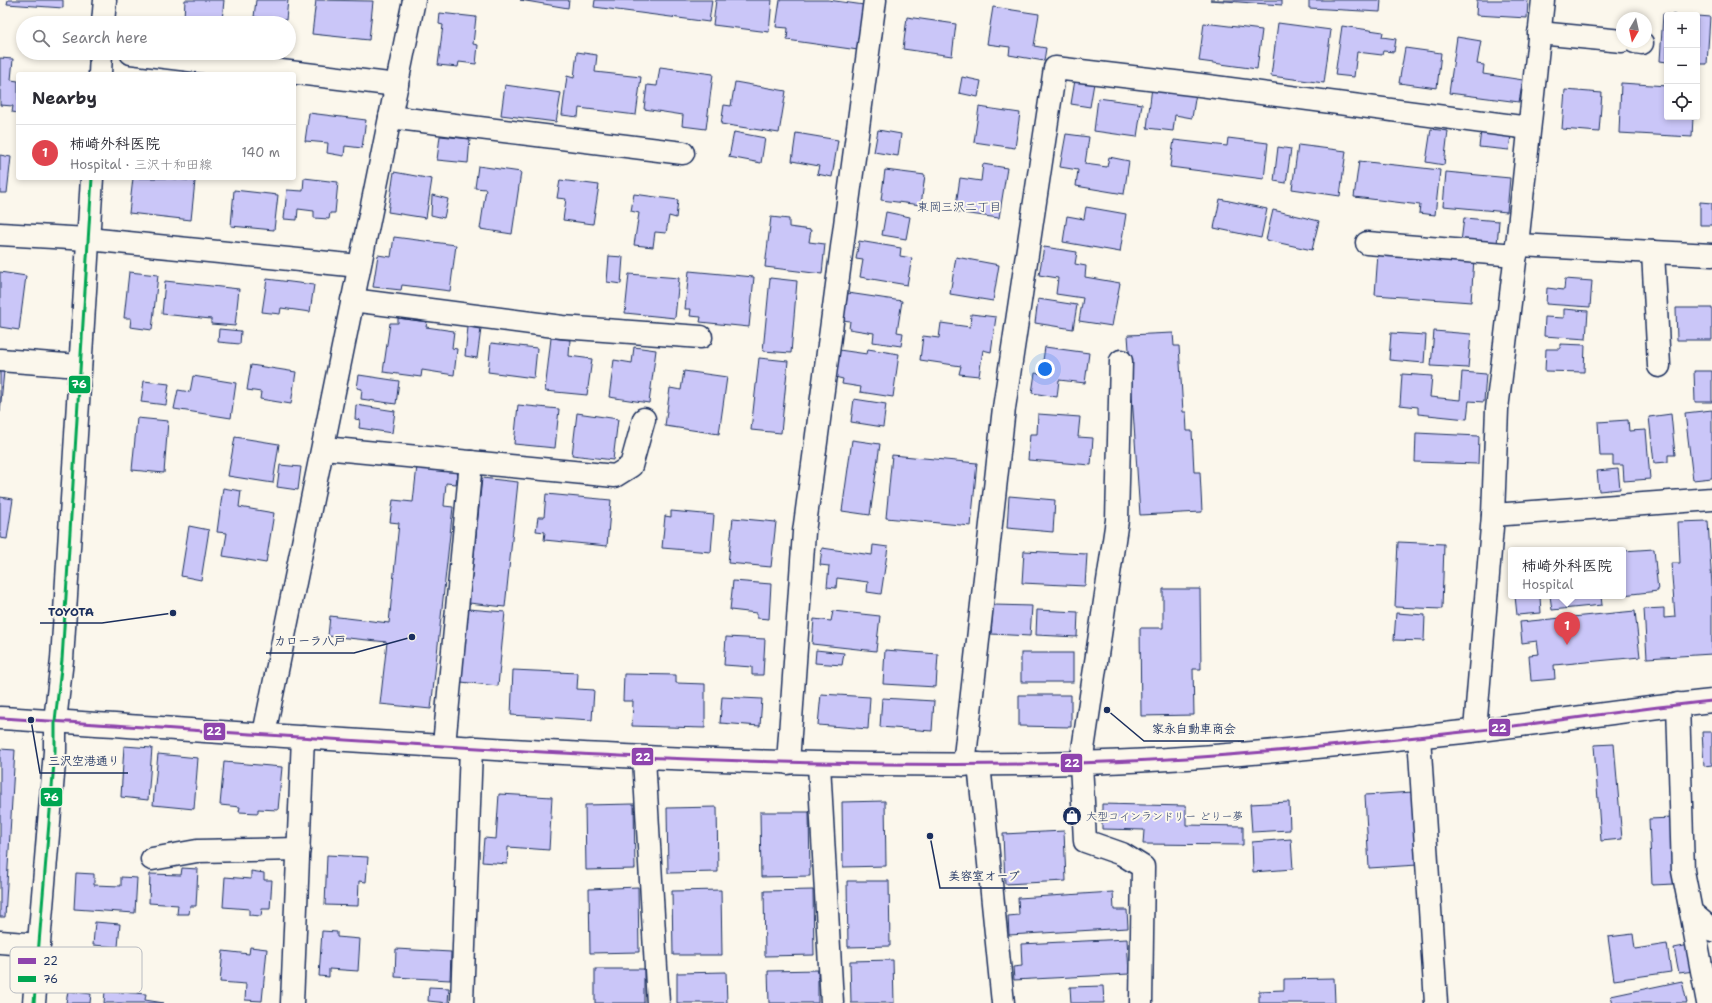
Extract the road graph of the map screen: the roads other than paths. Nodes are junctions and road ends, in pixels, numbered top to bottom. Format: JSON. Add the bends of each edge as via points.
{"nodes":[{"id":1,"x":105,"y":0,"type":"edge"},
{"id":2,"x":414,"y":0,"type":"edge"},
{"id":3,"x":875,"y":0,"type":"edge"},
{"id":4,"x":1543,"y":0,"type":"edge"},
{"id":5,"x":104,"y":16,"type":"edge"},
{"id":6,"x":1539,"y":33,"type":"junction"},
{"id":7,"x":1616,"y":40,"type":"edge"},
{"id":8,"x":101,"y":60,"type":"edge"},
{"id":9,"x":188,"y":60,"type":"edge"},
{"id":10,"x":100,"y":72,"type":"edge"},
{"id":11,"x":289,"y":72,"type":"edge"},
{"id":12,"x":296,"y":73,"type":"edge"},
{"id":13,"x":397,"y":85,"type":"junction"},
{"id":14,"x":390,"y":117,"type":"junction"},
{"id":15,"x":1529,"y":128,"type":"junction"},
{"id":16,"x":683,"y":153,"type":"dead end"},
{"id":17,"x":92,"y":180,"type":"edge"},
{"id":18,"x":0,"y":234,"type":"edge"},
{"id":19,"x":88,"y":239,"type":"junction"},
{"id":20,"x":1367,"y":243,"type":"dead end"},
{"id":21,"x":1516,"y":250,"type":"junction"},
{"id":22,"x":1653,"y":252,"type":"junction"},
{"id":23,"x":1712,"y":255,"type":"edge"},
{"id":24,"x":359,"y":266,"type":"junction"},
{"id":25,"x":352,"y":300,"type":"junction"},
{"id":26,"x":701,"y":337,"type":"dead end"},
{"id":27,"x":0,"y":360,"type":"edge"},
{"id":28,"x":1121,"y":361,"type":"dead end"},
{"id":29,"x":79,"y":366,"type":"junction"},
{"id":30,"x":1659,"y":366,"type":"dead end"},
{"id":31,"x":644,"y":419,"type":"dead end"},
{"id":32,"x":324,"y":448,"type":"junction"},
{"id":33,"x":471,"y":462,"type":"junction"},
{"id":34,"x":1712,"y":499,"type":"edge"},
{"id":35,"x":1493,"y":515,"type":"junction"},
{"id":36,"x":1712,"y":701,"type":"edge"},
{"id":37,"x":1678,"y":704,"type":"junction"},
{"id":38,"x":0,"y":718,"type":"edge"},
{"id":39,"x":55,"y":721,"type":"junction"},
{"id":40,"x":1475,"y":730,"type":"junction"},
{"id":41,"x":264,"y":734,"type":"junction"},
{"id":42,"x":1419,"y":736,"type":"junction"},
{"id":43,"x":303,"y":737,"type":"junction"},
{"id":44,"x":444,"y":746,"type":"junction"},
{"id":45,"x":470,"y":747,"type":"junction"},
{"id":46,"x":644,"y":758,"type":"junction"},
{"id":47,"x":788,"y":763,"type":"junction"},
{"id":48,"x":1081,"y":763,"type":"junction"},
{"id":49,"x":819,"y":764,"type":"junction"},
{"id":50,"x":971,"y":765,"type":"junction"},
{"id":51,"x":299,"y":849,"type":"junction"},
{"id":52,"x":152,"y":859,"type":"dead end"},
{"id":53,"x":1691,"y":912,"type":"junction"},
{"id":54,"x":1712,"y":930,"type":"edge"},
{"id":55,"x":0,"y":942,"type":"edge"},
{"id":56,"x":39,"y":945,"type":"joint"},
{"id":57,"x":35,"y":993,"type":"edge"},
{"id":58,"x":34,"y":1003,"type":"edge"},
{"id":59,"x":292,"y":1003,"type":"edge"},
{"id":60,"x":462,"y":1003,"type":"edge"},
{"id":61,"x":658,"y":1003,"type":"edge"},
{"id":62,"x":832,"y":1003,"type":"edge"},
{"id":63,"x":1003,"y":1003,"type":"edge"},
{"id":64,"x":1141,"y":1003,"type":"edge"},
{"id":65,"x":1436,"y":1003,"type":"edge"},
{"id":66,"x":1708,"y":1003,"type":"edge"}],
"edges":[{"from":1,"to":5,"type":"street"},
{"from":2,"to":13,"type":"street"},
{"from":3,"to":47,"type":"street","via":[[804,532]]},
{"from":4,"to":6,"type":"street"},
{"from":6,"to":7,"type":"street"},
{"from":6,"to":15,"type":"street"},
{"from":8,"to":10,"type":"street"},
{"from":9,"to":11,"type":"street"},
{"from":12,"to":13,"type":"street"},
{"from":13,"to":14,"type":"street"},
{"from":14,"to":16,"type":"street"},
{"from":14,"to":24,"type":"street"},
{"from":15,"to":21,"type":"street"},
{"from":15,"to":50,"type":"street","via":[[1055,68],[1004,408]]},
{"from":17,"to":19,"type":"street"},
{"from":18,"to":19,"type":"street"},
{"from":19,"to":24,"type":"street"},
{"from":19,"to":29,"type":"street"},
{"from":20,"to":21,"type":"street"},
{"from":21,"to":22,"type":"street"},
{"from":21,"to":35,"type":"street","via":[[1497,409]]},
{"from":22,"to":23,"type":"street"},
{"from":22,"to":30,"type":"street"},
{"from":24,"to":25,"type":"street"},
{"from":25,"to":26,"type":"street","via":[[562,327]]},
{"from":25,"to":32,"type":"street"},
{"from":27,"to":29,"type":"street"},
{"from":28,"to":48,"type":"street","via":[[1116,520]]},
{"from":29,"to":39,"type":"street","via":[[62,660]]},
{"from":31,"to":33,"type":"street","via":[[631,466],[615,476]]},
{"from":32,"to":33,"type":"street"},
{"from":32,"to":41,"type":"street"},
{"from":33,"to":44,"type":"street"},
{"from":34,"to":35,"type":"street"},
{"from":35,"to":40,"type":"street"},
{"from":36,"to":37,"type":"street"},
{"from":37,"to":40,"type":"street"},
{"from":37,"to":53,"type":"street","via":[[1683,871]]},
{"from":38,"to":39,"type":"street"},
{"from":39,"to":41,"type":"street"},
{"from":39,"to":56,"type":"street","via":[[55,751]]},
{"from":40,"to":42,"type":"street"},
{"from":41,"to":43,"type":"street"},
{"from":42,"to":48,"type":"street","via":[[1243,754]]},
{"from":42,"to":65,"type":"street"},
{"from":43,"to":44,"type":"street"},
{"from":43,"to":51,"type":"street"},
{"from":44,"to":45,"type":"street"},
{"from":45,"to":46,"type":"street"},
{"from":45,"to":60,"type":"street"},
{"from":46,"to":47,"type":"street"},
{"from":46,"to":61,"type":"street"},
{"from":47,"to":49,"type":"street"},
{"from":48,"to":50,"type":"street"},
{"from":48,"to":64,"type":"street","via":[[1085,840],[1122,854],[1143,867]]},
{"from":49,"to":50,"type":"street"},
{"from":49,"to":62,"type":"street"},
{"from":50,"to":63,"type":"street"},
{"from":51,"to":52,"type":"street","via":[[197,851]]},
{"from":51,"to":59,"type":"street"},
{"from":53,"to":54,"type":"street"},
{"from":53,"to":66,"type":"street"},
{"from":55,"to":56,"type":"street"},
{"from":57,"to":58,"type":"street"}]}
